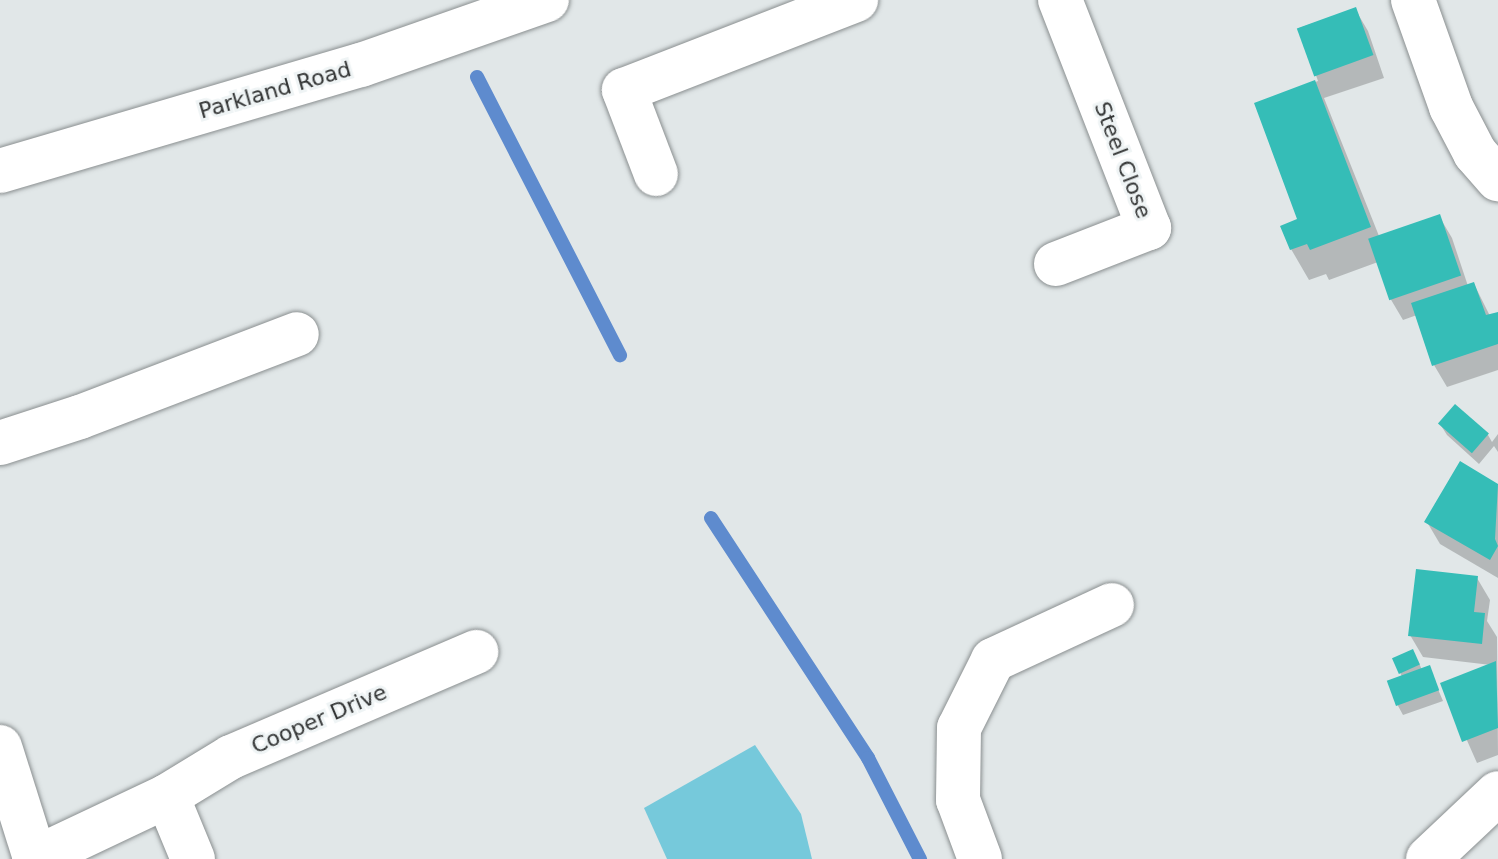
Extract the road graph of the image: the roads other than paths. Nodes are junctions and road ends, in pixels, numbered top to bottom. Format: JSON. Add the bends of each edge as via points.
{"nodes":[{"id":1,"x":856,"y":0,"type":"edge"},
{"id":2,"x":1060,"y":0,"type":"edge"},
{"id":3,"x":1413,"y":0,"type":"edge"},
{"id":4,"x":543,"y":1,"type":"edge"},
{"id":5,"x":799,"y":10,"type":"edge"},
{"id":6,"x":0,"y":171,"type":"edge"},
{"id":7,"x":656,"y":174,"type":"dead end"},
{"id":8,"x":1498,"y":179,"type":"edge"},
{"id":9,"x":1056,"y":264,"type":"dead end"},
{"id":10,"x":297,"y":334,"type":"dead end"},
{"id":11,"x":0,"y":443,"type":"edge"},
{"id":12,"x":1112,"y":605,"type":"dead end"},
{"id":13,"x":476,"y":652,"type":"dead end"},
{"id":14,"x":0,"y":747,"type":"edge"},
{"id":15,"x":1498,"y":793,"type":"edge"},
{"id":16,"x":167,"y":796,"type":"junction"},
{"id":17,"x":35,"y":859,"type":"edge"},
{"id":18,"x":193,"y":859,"type":"edge"},
{"id":19,"x":980,"y":859,"type":"edge"},
{"id":20,"x":1428,"y":859,"type":"edge"}],
"edges":[{"from":1,"to":5,"type":"street"},
{"from":2,"to":9,"type":"street","name":"Steel Close","via":[[1149,228]]},
{"from":3,"to":8,"type":"street","via":[[1451,107],[1475,153]]},
{"from":4,"to":6,"type":"street","name":"Parkland Road","via":[[361,65]]},
{"from":5,"to":7,"type":"street","via":[[624,90]]},
{"from":10,"to":11,"type":"street"},
{"from":12,"to":19,"type":"street","via":[[993,660],[959,728],[958,800]]},
{"from":13,"to":16,"type":"street","name":"Cooper Drive","via":[[231,757]]},
{"from":14,"to":17,"type":"street","name":"Cooper Drive"},
{"from":15,"to":20,"type":"street"},
{"from":16,"to":17,"type":"street","name":"Cooper Drive"},
{"from":16,"to":18,"type":"street"}]}
